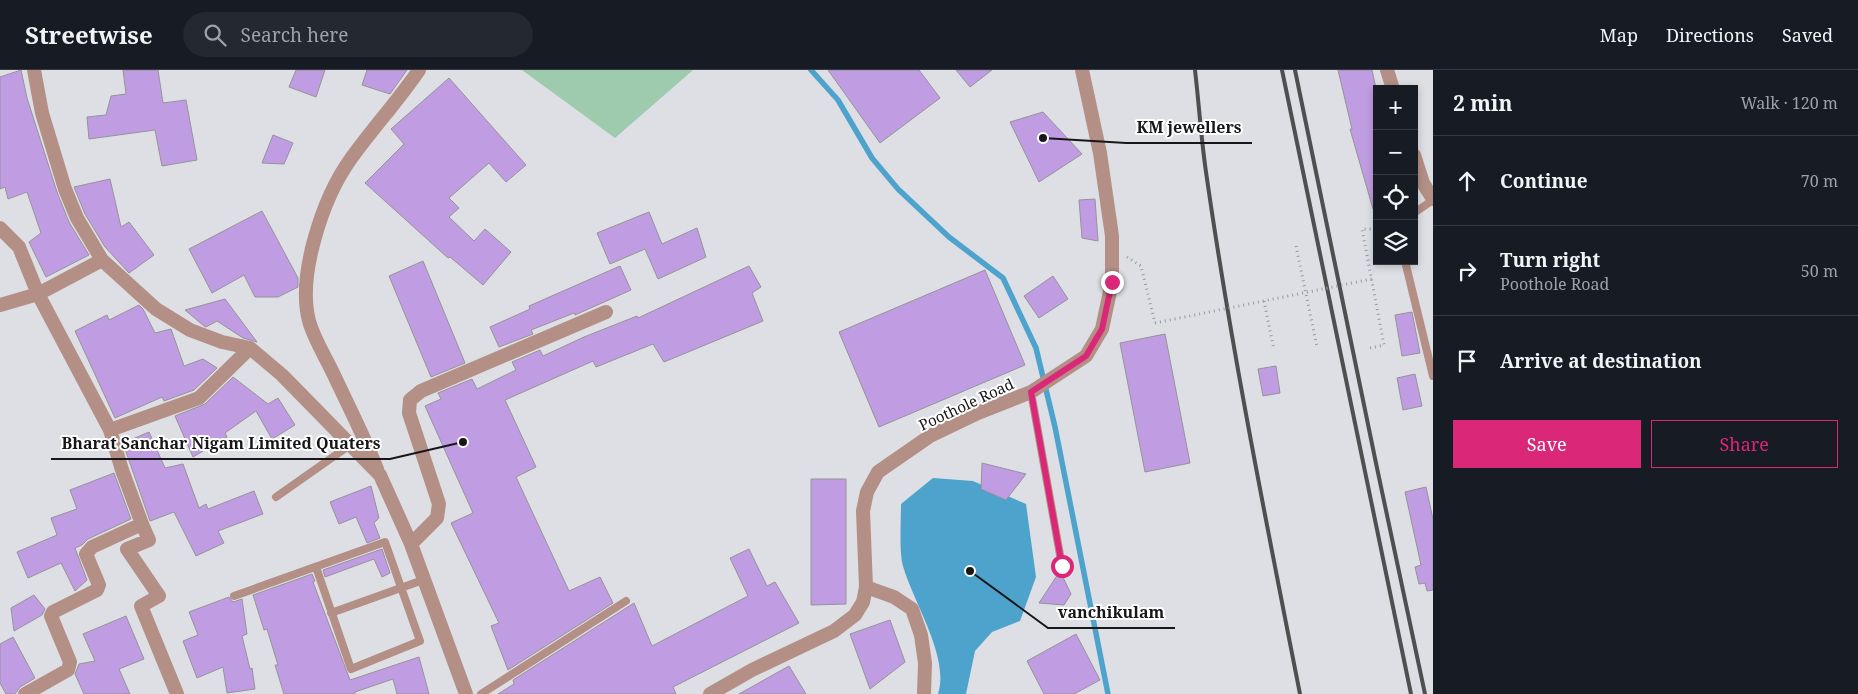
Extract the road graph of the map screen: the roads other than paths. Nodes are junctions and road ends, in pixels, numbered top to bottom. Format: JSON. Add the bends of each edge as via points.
{"nodes":[{"id":1,"x":34,"y":70,"type":"edge"},
{"id":2,"x":419,"y":70,"type":"edge"},
{"id":3,"x":1082,"y":70,"type":"edge"},
{"id":4,"x":1387,"y":70,"type":"edge"},
{"id":5,"x":1392,"y":85,"type":"edge"},
{"id":6,"x":1418,"y":167,"type":"edge"},
{"id":7,"x":1433,"y":200,"type":"edge"},
{"id":8,"x":1418,"y":210,"type":"edge"},
{"id":9,"x":0,"y":228,"type":"edge"},
{"id":10,"x":102,"y":260,"type":"junction"},
{"id":11,"x":1406,"y":265,"type":"edge"},
{"id":12,"x":38,"y":294,"type":"junction"},
{"id":13,"x":0,"y":305,"type":"edge"},
{"id":14,"x":606,"y":312,"type":"dead end"},
{"id":15,"x":250,"y":348,"type":"junction"},
{"id":16,"x":1433,"y":376,"type":"edge"},
{"id":17,"x":1034,"y":390,"type":"junction"},
{"id":18,"x":110,"y":430,"type":"junction"},
{"id":19,"x":350,"y":445,"type":"junction"},
{"id":20,"x":380,"y":475,"type":"junction"},
{"id":21,"x":276,"y":497,"type":"dead end"},
{"id":22,"x":142,"y":524,"type":"junction"},
{"id":23,"x":411,"y":544,"type":"junction"},
{"id":24,"x":1062,"y":566,"type":"dead end"},
{"id":25,"x":316,"y":567,"type":"junction"},
{"id":26,"x":423,"y":580,"type":"junction"},
{"id":27,"x":402,"y":587,"type":"junction"},
{"id":28,"x":866,"y":588,"type":"junction"},
{"id":29,"x":234,"y":596,"type":"dead end"},
{"id":30,"x":626,"y":601,"type":"dead end"},
{"id":31,"x":330,"y":613,"type":"junction"},
{"id":32,"x":25,"y":694,"type":"edge"},
{"id":33,"x":177,"y":694,"type":"edge"},
{"id":34,"x":466,"y":694,"type":"edge"},
{"id":35,"x":481,"y":694,"type":"edge"},
{"id":36,"x":710,"y":694,"type":"edge"},
{"id":37,"x":924,"y":694,"type":"edge"}],
"edges":[{"from":1,"to":10,"type":"street","via":[[42,113],[65,189],[77,218]]},
{"from":2,"to":20,"type":"street","via":[[349,161],[328,202],[311,250],[306,292],[309,321]]},
{"from":3,"to":17,"type":"street","name":"Poothole Road","via":[[1102,162],[1112,236],[1112,282],[1102,329],[1086,356]]},
{"from":4,"to":5,"type":"street"},
{"from":6,"to":7,"type":"street"},
{"from":7,"to":8,"type":"lane"},
{"from":9,"to":12,"type":"street","via":[[19,248]]},
{"from":10,"to":12,"type":"street"},
{"from":10,"to":15,"type":"street","via":[[156,309],[190,330]]},
{"from":11,"to":16,"type":"lane"},
{"from":12,"to":13,"type":"street"},
{"from":12,"to":18,"type":"street"},
{"from":14,"to":23,"type":"street","via":[[421,390],[410,400],[409,413],[440,504],[437,518]]},
{"from":15,"to":18,"type":"street","via":[[199,398]]},
{"from":15,"to":19,"type":"street","via":[[282,375]]},
{"from":17,"to":24,"type":"lane"},
{"from":17,"to":28,"type":"street","name":"Poothole Road","via":[[930,436],[878,472],[867,492],[864,511]]},
{"from":18,"to":22,"type":"street"},
{"from":19,"to":20,"type":"street"},
{"from":19,"to":21,"type":"lane"},
{"from":20,"to":23,"type":"street"},
{"from":22,"to":32,"type":"street","via":[[92,547],[86,554],[99,585],[96,590],[51,616],[70,662],[68,670]]},
{"from":22,"to":33,"type":"street","via":[[149,540],[128,549],[159,596],[142,606]]},
{"from":23,"to":26,"type":"street"},
{"from":25,"to":27,"type":"lane","via":[[385,542]]},
{"from":25,"to":29,"type":"lane"},
{"from":25,"to":31,"type":"lane"},
{"from":26,"to":27,"type":"lane"},
{"from":26,"to":34,"type":"street"},
{"from":27,"to":31,"type":"lane"},
{"from":27,"to":31,"type":"lane","via":[[420,641],[351,668]]},
{"from":28,"to":36,"type":"street","name":"Poothole Road","via":[[863,602],[855,616],[846,623]]},
{"from":28,"to":37,"type":"street","via":[[894,597],[912,609],[921,635],[925,663]]},
{"from":30,"to":35,"type":"lane"}]}
